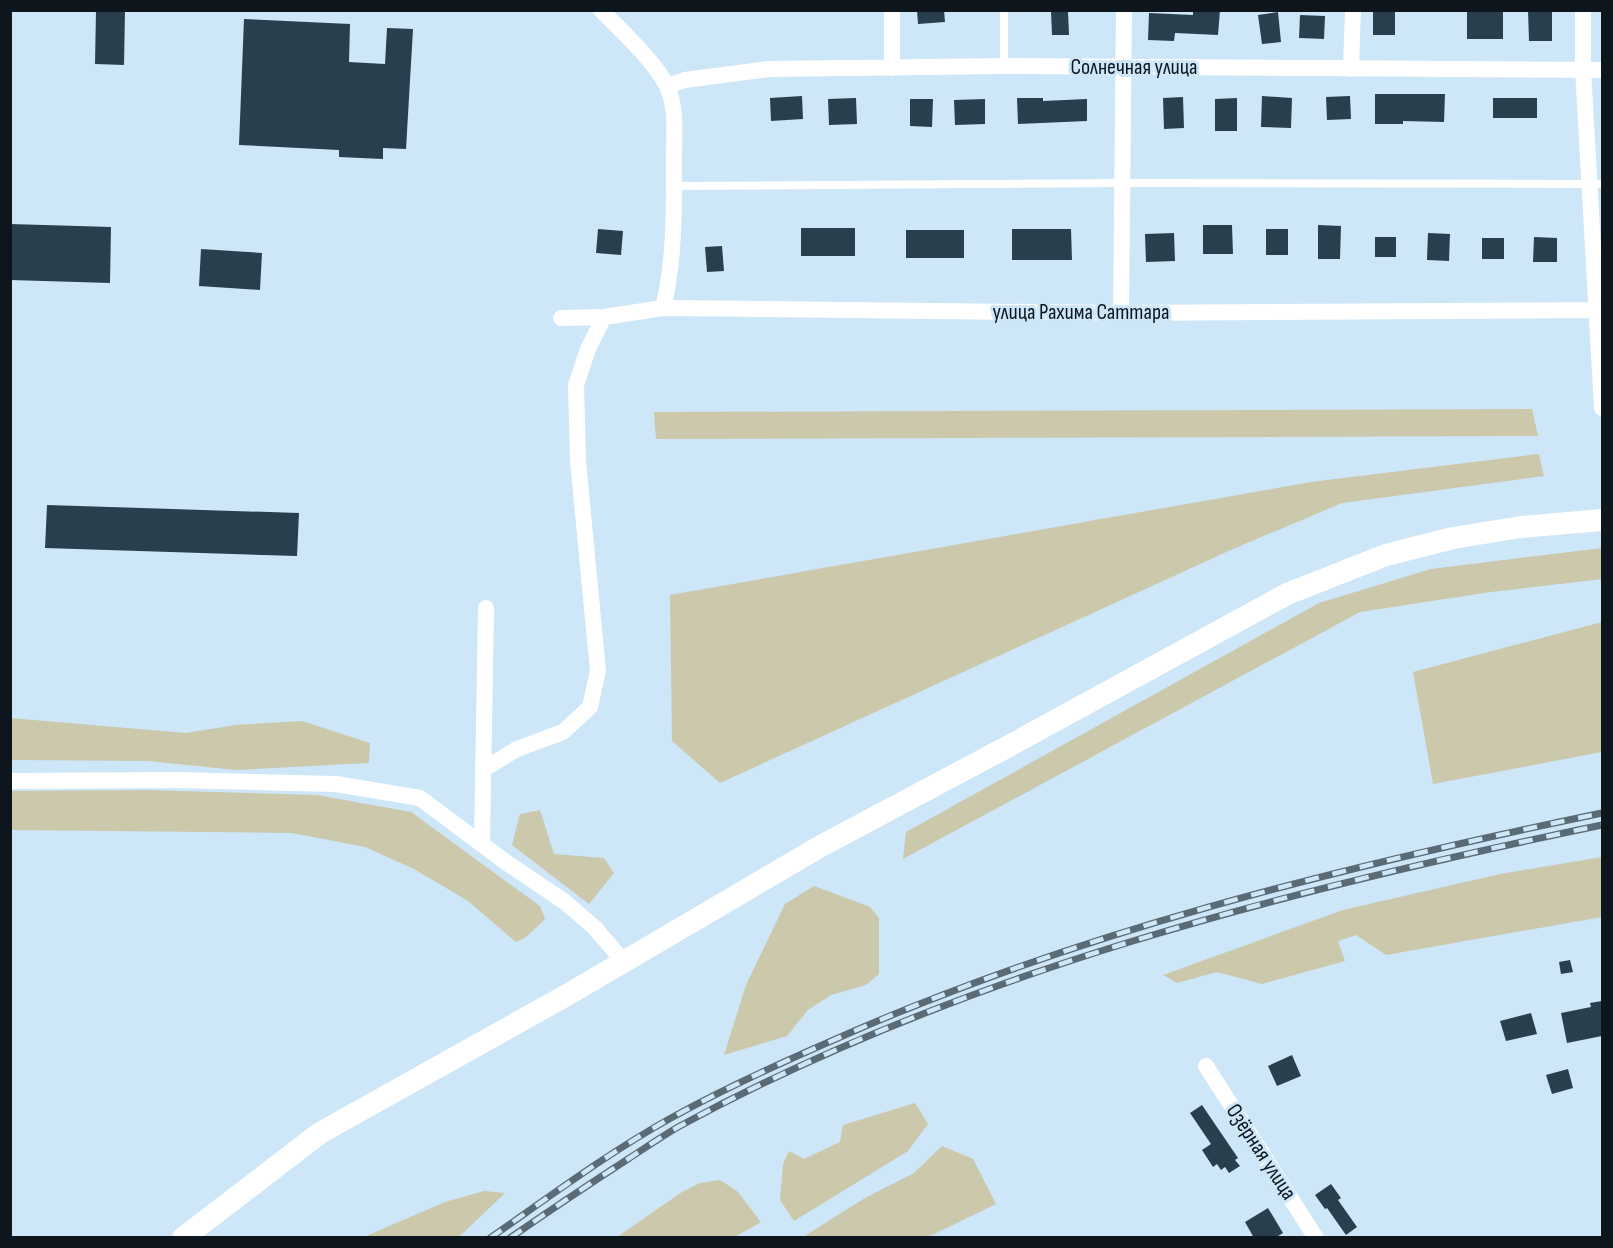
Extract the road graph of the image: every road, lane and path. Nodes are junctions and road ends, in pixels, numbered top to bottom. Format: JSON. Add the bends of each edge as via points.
{"nodes":[{"id":1,"x":601,"y":10,"type":"edge"},
{"id":2,"x":892,"y":10,"type":"edge"},
{"id":3,"x":1004,"y":10,"type":"edge"},
{"id":4,"x":1124,"y":10,"type":"edge"},
{"id":5,"x":1353,"y":10,"type":"edge"},
{"id":6,"x":1583,"y":10,"type":"edge"},
{"id":7,"x":1004,"y":66,"type":"junction"},
{"id":8,"x":1125,"y":67,"type":"junction"},
{"id":9,"x":892,"y":68,"type":"junction"},
{"id":10,"x":1351,"y":69,"type":"junction"},
{"id":11,"x":1583,"y":70,"type":"junction"},
{"id":12,"x":1602,"y":70,"type":"edge"},
{"id":13,"x":667,"y":86,"type":"junction"},
{"id":14,"x":1123,"y":183,"type":"junction"},
{"id":15,"x":1596,"y":184,"type":"edge"},
{"id":16,"x":674,"y":186,"type":"junction"},
{"id":17,"x":663,"y":308,"type":"junction"},
{"id":18,"x":1600,"y":310,"type":"edge"},
{"id":19,"x":1121,"y":313,"type":"junction"},
{"id":20,"x":604,"y":316,"type":"junction"},
{"id":21,"x":561,"y":318,"type":"dead end"},
{"id":22,"x":1602,"y":408,"type":"edge"},
{"id":23,"x":1602,"y":520,"type":"edge"},
{"id":24,"x":486,"y":608,"type":"dead end"},
{"id":25,"x":484,"y":769,"type":"junction"},
{"id":26,"x":10,"y":781,"type":"edge"},
{"id":27,"x":483,"y":843,"type":"junction"},
{"id":28,"x":624,"y":962,"type":"junction"},
{"id":29,"x":1206,"y":1066,"type":"dead end"},
{"id":30,"x":183,"y":1238,"type":"edge"},
{"id":31,"x":1316,"y":1238,"type":"edge"}],
"edges":[{"from":1,"to":13,"type":"street"},
{"from":2,"to":9,"type":"street"},
{"from":3,"to":7,"type":"lane"},
{"from":4,"to":8,"type":"street"},
{"from":5,"to":10,"type":"street"},
{"from":6,"to":11,"type":"street"},
{"from":7,"to":8,"type":"street","name":"Солнечная улица"},
{"from":7,"to":9,"type":"street","name":"Солнечная улица"},
{"from":8,"to":10,"type":"street","name":"Солнечная улица"},
{"from":8,"to":14,"type":"street"},
{"from":9,"to":13,"type":"street","name":"Солнечная улица","via":[[769,69]]},
{"from":10,"to":11,"type":"street","name":"Солнечная улица"},
{"from":11,"to":12,"type":"street","name":"Солнечная улица"},
{"from":11,"to":15,"type":"street"},
{"from":13,"to":16,"type":"street","via":[[673,104]]},
{"from":14,"to":15,"type":"lane"},
{"from":14,"to":16,"type":"lane"},
{"from":14,"to":19,"type":"street"},
{"from":15,"to":18,"type":"street"},
{"from":16,"to":17,"type":"street","via":[[669,275]]},
{"from":17,"to":19,"type":"street","name":"улица Рахима Саттара"},
{"from":17,"to":20,"type":"street","name":"улица Рахима Саттара"},
{"from":18,"to":19,"type":"street","name":"улица Рахима Саттара"},
{"from":18,"to":22,"type":"street"},
{"from":20,"to":21,"type":"street","name":"улица Рахима Саттара"},
{"from":20,"to":25,"type":"street","via":[[576,385],[578,461],[598,671],[590,707],[563,732],[517,749]]},
{"from":23,"to":28,"type":"main road","via":[[1453,538],[1386,555],[1287,594],[821,846]]},
{"from":24,"to":25,"type":"street"},
{"from":25,"to":27,"type":"street"},
{"from":26,"to":27,"type":"street","via":[[336,784],[420,798]]},
{"from":27,"to":28,"type":"street","via":[[565,902],[594,927]]},
{"from":28,"to":30,"type":"main road","via":[[320,1133]]},
{"from":29,"to":31,"type":"street","name":"Озёрная улица"}]}
